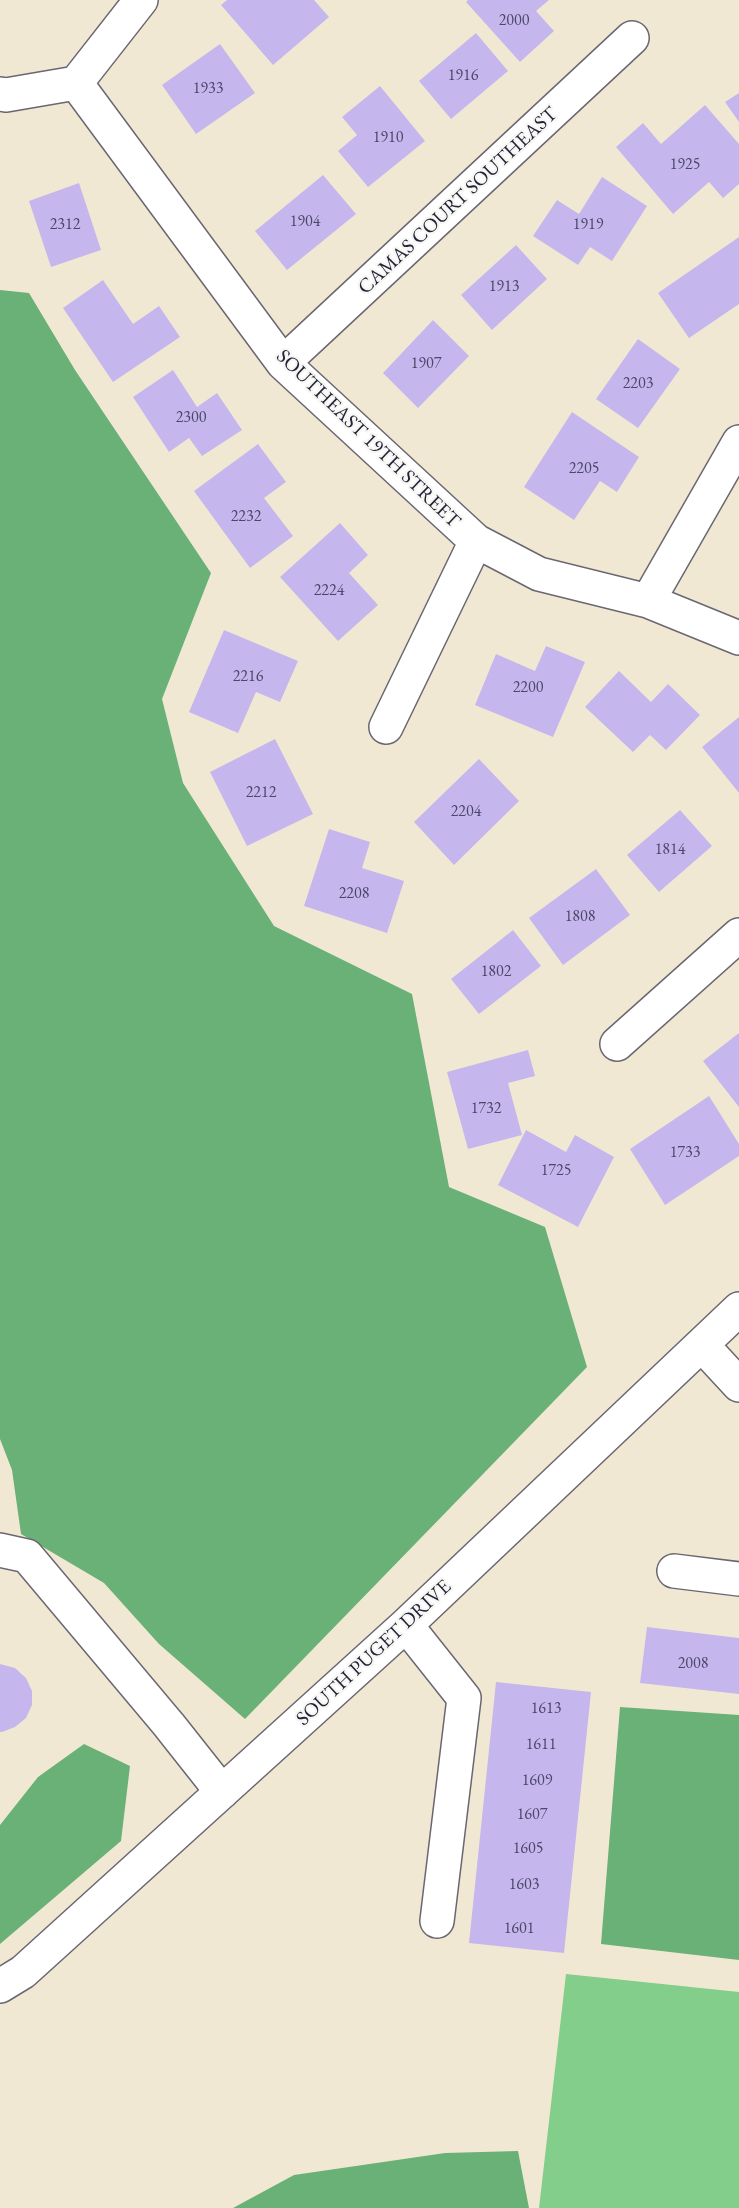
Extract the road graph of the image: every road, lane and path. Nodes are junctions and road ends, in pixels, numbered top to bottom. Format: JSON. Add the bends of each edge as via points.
{"nodes":[{"id":1,"x":141,"y":0,"type":"edge"},
{"id":2,"x":632,"y":38,"type":"dead end"},
{"id":3,"x":76,"y":83,"type":"junction"},
{"id":4,"x":0,"y":94,"type":"edge"},
{"id":5,"x":283,"y":363,"type":"junction"},
{"id":6,"x":739,"y":442,"type":"edge"},
{"id":7,"x":476,"y":541,"type":"junction"},
{"id":8,"x":648,"y":601,"type":"junction"},
{"id":9,"x":739,"y":638,"type":"edge"},
{"id":10,"x":386,"y":728,"type":"dead end"},
{"id":11,"x":739,"y":935,"type":"edge"},
{"id":12,"x":617,"y":1044,"type":"dead end"},
{"id":13,"x":739,"y":1309,"type":"edge"},
{"id":14,"x":702,"y":1345,"type":"junction"},
{"id":15,"x":739,"y":1385,"type":"edge"},
{"id":16,"x":0,"y":1550,"type":"edge"},
{"id":17,"x":674,"y":1571,"type":"dead end"},
{"id":18,"x":739,"y":1579,"type":"edge"},
{"id":19,"x":406,"y":1625,"type":"junction"},
{"id":20,"x":222,"y":1792,"type":"junction"},
{"id":21,"x":437,"y":1921,"type":"dead end"},
{"id":22,"x":0,"y":1986,"type":"edge"}],
"edges":[{"from":1,"to":3,"type":"street"},
{"from":2,"to":5,"type":"street","name":"CAMAS COURT SOUTHEAST"},
{"from":3,"to":4,"type":"street"},
{"from":3,"to":5,"type":"street","name":"SOUTHEAST 19TH STREET"},
{"from":5,"to":7,"type":"street","name":"SOUTHEAST 19TH STREET"},
{"from":6,"to":8,"type":"street"},
{"from":7,"to":8,"type":"street","name":"SOUTHEAST 19TH STREET","via":[[539,574]]},
{"from":7,"to":10,"type":"street"},
{"from":8,"to":9,"type":"street","name":"SOUTHEAST 19TH STREET"},
{"from":11,"to":12,"type":"street"},
{"from":13,"to":14,"type":"street","name":"SOUTH PUGET DRIVE"},
{"from":14,"to":15,"type":"street"},
{"from":14,"to":19,"type":"street","name":"SOUTH PUGET DRIVE"},
{"from":16,"to":20,"type":"street","via":[[27,1556]]},
{"from":17,"to":18,"type":"street"},
{"from":19,"to":20,"type":"street","name":"SOUTH PUGET DRIVE"},
{"from":19,"to":21,"type":"street","via":[[464,1698]]},
{"from":20,"to":22,"type":"street","name":"SOUTH PUGET DRIVE","via":[[23,1972]]}]}
